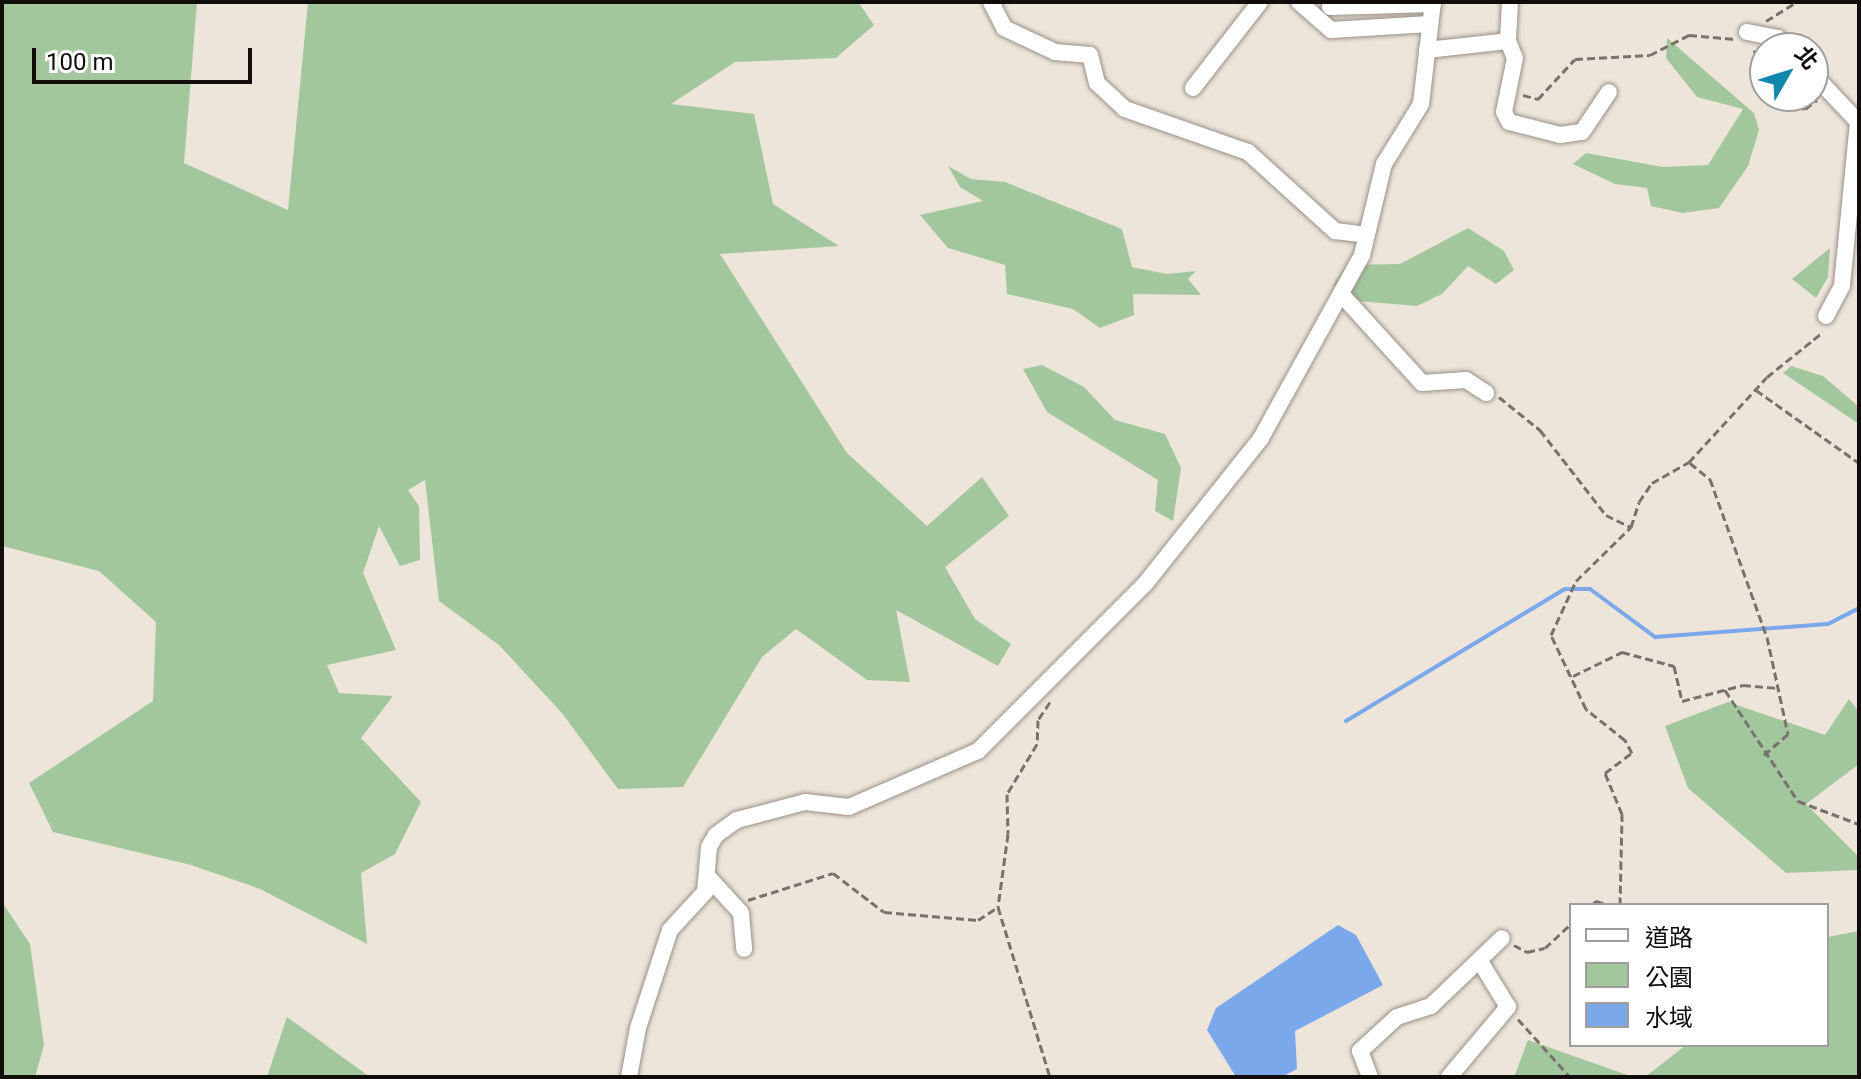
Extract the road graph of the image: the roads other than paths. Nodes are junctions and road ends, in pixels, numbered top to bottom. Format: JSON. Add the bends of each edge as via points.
{"nodes":[{"id":1,"x":991,"y":2,"type":"edge"},
{"id":2,"x":1260,"y":2,"type":"edge"},
{"id":3,"x":1299,"y":2,"type":"edge"},
{"id":4,"x":1510,"y":2,"type":"edge"},
{"id":5,"x":1433,"y":3,"type":"edge"},
{"id":6,"x":1330,"y":7,"type":"dead end"},
{"id":7,"x":1430,"y":24,"type":"junction"},
{"id":8,"x":1742,"y":36,"type":"road end"},
{"id":9,"x":1749,"y":36,"type":"edge"},
{"id":10,"x":1508,"y":41,"type":"junction"},
{"id":11,"x":1427,"y":50,"type":"junction"},
{"id":12,"x":1193,"y":88,"type":"dead end"},
{"id":13,"x":1829,"y":90,"type":"edge"},
{"id":14,"x":1609,"y":92,"type":"dead end"},
{"id":15,"x":1859,"y":122,"type":"edge"},
{"id":16,"x":1857,"y":161,"type":"edge"},
{"id":17,"x":1367,"y":235,"type":"junction"},
{"id":18,"x":1341,"y":294,"type":"junction"},
{"id":19,"x":1826,"y":316,"type":"road end"},
{"id":20,"x":1486,"y":393,"type":"road end"},
{"id":21,"x":709,"y":878,"type":"junction"},
{"id":22,"x":1502,"y":938,"type":"road end"},
{"id":23,"x":744,"y":949,"type":"dead end"},
{"id":24,"x":1481,"y":963,"type":"junction"},
{"id":25,"x":629,"y":1077,"type":"edge"},
{"id":26,"x":1370,"y":1077,"type":"edge"},
{"id":27,"x":1449,"y":1077,"type":"edge"}],
"edges":[{"from":1,"to":17,"type":"street","via":[[1004,28],[1055,52],[1090,55],[1097,83],[1125,109],[1248,152],[1335,231]]},
{"from":2,"to":12,"type":"street"},
{"from":3,"to":7,"type":"street","via":[[1331,30]]},
{"from":4,"to":10,"type":"street"},
{"from":5,"to":6,"type":"street"},
{"from":5,"to":7,"type":"street"},
{"from":7,"to":11,"type":"street"},
{"from":8,"to":9,"type":"street"},
{"from":10,"to":11,"type":"street"},
{"from":10,"to":14,"type":"street","via":[[1515,58],[1504,112],[1509,122],[1560,135],[1582,132]]},
{"from":11,"to":17,"type":"street","via":[[1421,104],[1384,164]]},
{"from":13,"to":15,"type":"street"},
{"from":15,"to":16,"type":"street"},
{"from":16,"to":19,"type":"street","via":[[1842,286]]},
{"from":17,"to":18,"type":"street"},
{"from":18,"to":20,"type":"street","via":[[1422,383],[1466,380]]},
{"from":18,"to":21,"type":"street","via":[[1261,438],[1145,584],[978,751],[849,807],[805,802],[727,824],[709,847]]},
{"from":21,"to":23,"type":"street","via":[[741,913]]},
{"from":21,"to":25,"type":"street","via":[[705,892],[670,930],[638,1028]]},
{"from":22,"to":24,"type":"street"},
{"from":24,"to":26,"type":"street","via":[[1431,1006],[1397,1017],[1360,1051]]},
{"from":24,"to":27,"type":"street","via":[[1508,1007]]}]}
